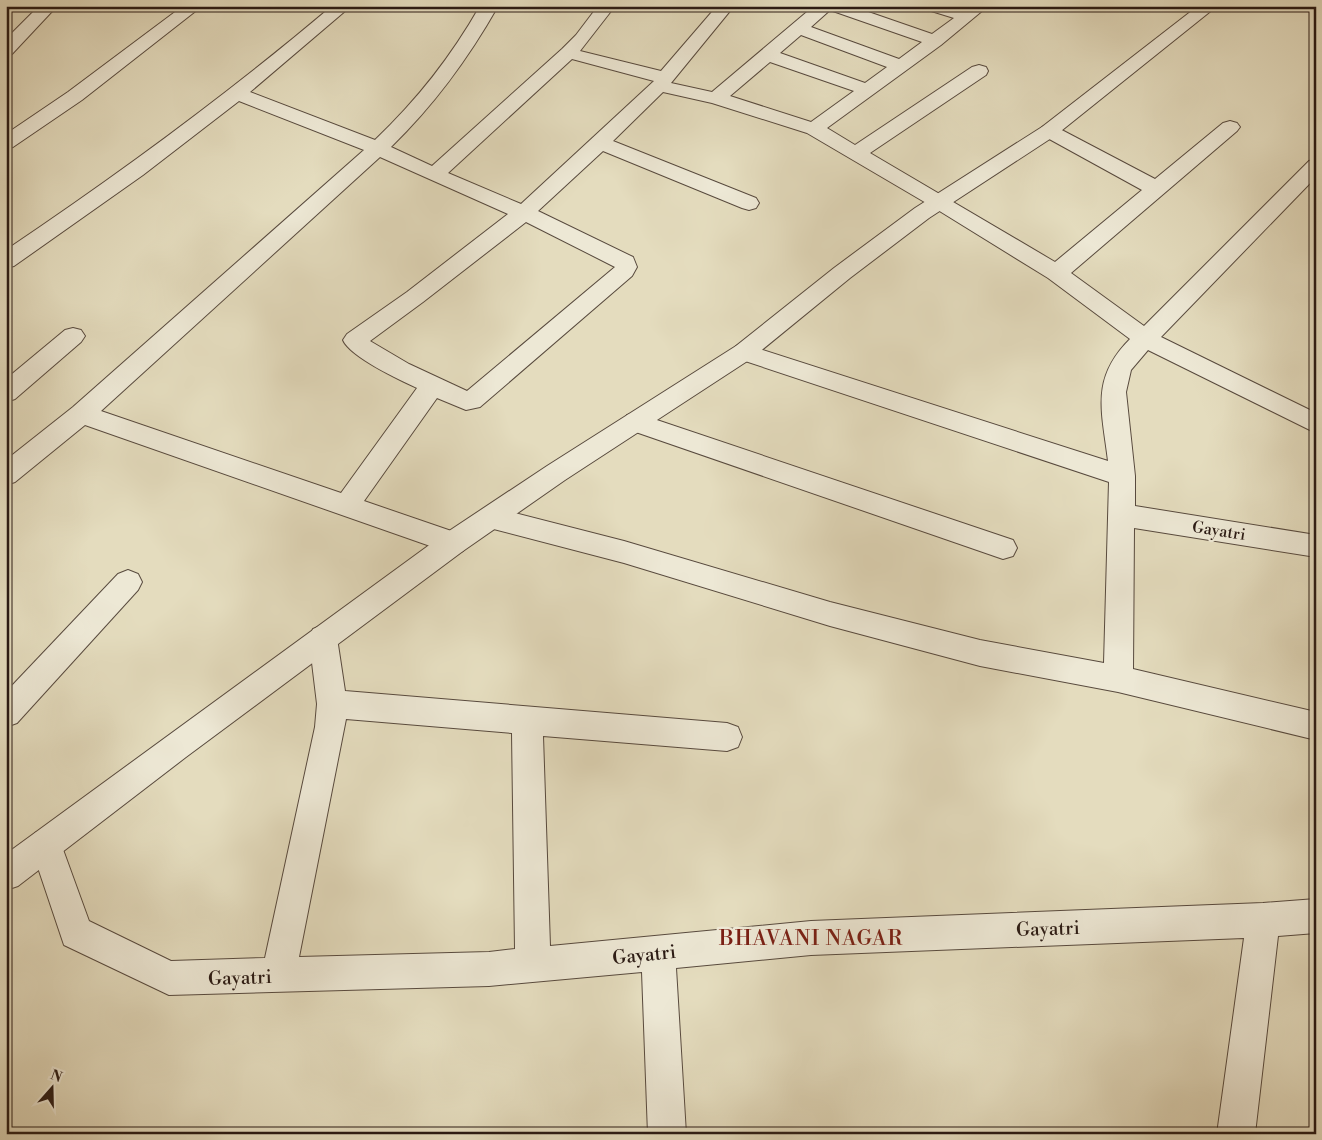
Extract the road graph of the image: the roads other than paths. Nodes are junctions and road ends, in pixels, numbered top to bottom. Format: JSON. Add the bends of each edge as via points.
{"nodes":[{"id":1,"x":49,"y":6,"type":"edge"},
{"id":2,"x":194,"y":6,"type":"edge"},
{"id":3,"x":343,"y":6,"type":"edge"},
{"id":4,"x":489,"y":6,"type":"edge"},
{"id":5,"x":607,"y":6,"type":"edge"},
{"id":6,"x":726,"y":6,"type":"edge"},
{"id":7,"x":825,"y":6,"type":"edge"},
{"id":8,"x":834,"y":6,"type":"edge"},
{"id":9,"x":934,"y":6,"type":"edge"},
{"id":10,"x":1209,"y":6,"type":"edge"},
{"id":11,"x":973,"y":11,"type":"edge"},
{"id":12,"x":800,"y":28,"type":"junction"},
{"id":13,"x":936,"y":41,"type":"junction"},
{"id":14,"x":6,"y":50,"type":"edge"},
{"id":15,"x":568,"y":53,"type":"junction"},
{"id":16,"x":768,"y":55,"type":"junction"},
{"id":17,"x":901,"y":66,"type":"junction"},
{"id":18,"x":979,"y":72,"type":"dead end"},
{"id":19,"x":662,"y":82,"type":"junction"},
{"id":20,"x":868,"y":90,"type":"junction"},
{"id":21,"x":238,"y":94,"type":"junction"},
{"id":22,"x":716,"y":98,"type":"junction"},
{"id":23,"x":1230,"y":127,"type":"dead end"},
{"id":24,"x":814,"y":129,"type":"junction"},
{"id":25,"x":1049,"y":131,"type":"junction"},
{"id":26,"x":6,"y":143,"type":"edge"},
{"id":27,"x":600,"y":143,"type":"junction"},
{"id":28,"x":379,"y":149,"type":"junction"},
{"id":29,"x":856,"y":153,"type":"junction"},
{"id":30,"x":1316,"y":165,"type":"edge"},
{"id":31,"x":435,"y":174,"type":"junction"},
{"id":32,"x":1157,"y":189,"type":"junction"},
{"id":33,"x":940,"y":202,"type":"junction"},
{"id":34,"x":750,"y":203,"type":"dead end"},
{"id":35,"x":524,"y":213,"type":"junction"},
{"id":36,"x":6,"y":261,"type":"edge"},
{"id":37,"x":1056,"y":273,"type":"junction"},
{"id":38,"x":73,"y":336,"type":"dead end"},
{"id":39,"x":1146,"y":339,"type":"junction"},
{"id":40,"x":744,"y":352,"type":"junction"},
{"id":41,"x":432,"y":386,"type":"junction"},
{"id":42,"x":6,"y":392,"type":"edge"},
{"id":43,"x":82,"y":414,"type":"junction"},
{"id":44,"x":636,"y":422,"type":"junction"},
{"id":45,"x":1316,"y":424,"type":"edge"},
{"id":46,"x":6,"y":475,"type":"edge"},
{"id":47,"x":1122,"y":476,"type":"junction"},
{"id":48,"x":346,"y":506,"type":"junction"},
{"id":49,"x":1121,"y":514,"type":"junction"},
{"id":50,"x":490,"y":518,"type":"junction"},
{"id":51,"x":453,"y":543,"type":"junction"},
{"id":52,"x":1316,"y":546,"type":"edge"},
{"id":53,"x":1003,"y":548,"type":"dead end"},
{"id":54,"x":128,"y":582,"type":"dead end"},
{"id":55,"x":322,"y":638,"type":"junction"},
{"id":56,"x":1118,"y":679,"type":"junction"},
{"id":57,"x":332,"y":704,"type":"junction"},
{"id":58,"x":6,"y":713,"type":"edge"},
{"id":59,"x":527,"y":720,"type":"junction"},
{"id":60,"x":1316,"y":726,"type":"edge"},
{"id":61,"x":727,"y":737,"type":"dead end"},
{"id":62,"x":46,"y":844,"type":"junction"},
{"id":63,"x":6,"y":874,"type":"edge"},
{"id":64,"x":1316,"y":916,"type":"edge"},
{"id":65,"x":1264,"y":920,"type":"junction"},
{"id":66,"x":658,"y":952,"type":"junction"},
{"id":67,"x":533,"y":965,"type":"junction"},
{"id":68,"x":278,"y":976,"type":"junction"},
{"id":69,"x":667,"y":1134,"type":"edge"},
{"id":70,"x":1236,"y":1134,"type":"edge"}],
"edges":[{"from":1,"to":14,"type":"street"},
{"from":2,"to":26,"type":"street","via":[[76,96]]},
{"from":3,"to":21,"type":"street"},
{"from":4,"to":28,"type":"street","via":[[461,55]]},
{"from":5,"to":15,"type":"street"},
{"from":6,"to":19,"type":"street"},
{"from":7,"to":12,"type":"street"},
{"from":8,"to":13,"type":"street"},
{"from":9,"to":11,"type":"street"},
{"from":10,"to":25,"type":"street"},
{"from":11,"to":13,"type":"street"},
{"from":12,"to":16,"type":"street"},
{"from":12,"to":17,"type":"street"},
{"from":13,"to":17,"type":"street"},
{"from":15,"to":19,"type":"street"},
{"from":15,"to":31,"type":"street"},
{"from":16,"to":20,"type":"street"},
{"from":16,"to":22,"type":"street"},
{"from":17,"to":20,"type":"street"},
{"from":18,"to":29,"type":"street"},
{"from":19,"to":22,"type":"street"},
{"from":19,"to":27,"type":"street"},
{"from":20,"to":24,"type":"street"},
{"from":21,"to":28,"type":"street"},
{"from":21,"to":36,"type":"street","via":[[88,206]]},
{"from":22,"to":24,"type":"street"},
{"from":23,"to":32,"type":"street"},
{"from":24,"to":29,"type":"street"},
{"from":25,"to":32,"type":"street"},
{"from":25,"to":33,"type":"street"},
{"from":27,"to":34,"type":"street"},
{"from":27,"to":35,"type":"street"},
{"from":28,"to":31,"type":"street"},
{"from":28,"to":43,"type":"street"},
{"from":29,"to":33,"type":"street"},
{"from":30,"to":39,"type":"street"},
{"from":31,"to":35,"type":"street"},
{"from":32,"to":37,"type":"street"},
{"from":33,"to":37,"type":"street"},
{"from":33,"to":40,"type":"street","via":[[842,273]]},
{"from":35,"to":41,"type":"street","via":[[355,340]]},
{"from":35,"to":41,"type":"street","via":[[625,262],[626,267],[474,399],[466,401]]},
{"from":37,"to":39,"type":"street"},
{"from":38,"to":42,"type":"street"},
{"from":39,"to":45,"type":"street"},
{"from":39,"to":47,"type":"street","via":[[1128,356],[1116,381],[1114,404]]},
{"from":40,"to":44,"type":"street"},
{"from":40,"to":47,"type":"street"},
{"from":41,"to":48,"type":"street"},
{"from":43,"to":46,"type":"street"},
{"from":43,"to":48,"type":"street"},
{"from":44,"to":50,"type":"street"},
{"from":44,"to":53,"type":"street"},
{"from":47,"to":49,"type":"street"},
{"from":48,"to":51,"type":"street"},
{"from":49,"to":52,"type":"street","name":"Gayatri"},
{"from":49,"to":56,"type":"street"},
{"from":50,"to":51,"type":"street"},
{"from":50,"to":56,"type":"street","via":[[624,552],[830,614],[980,653]]},
{"from":51,"to":55,"type":"street"},
{"from":54,"to":58,"type":"street"},
{"from":55,"to":57,"type":"street"},
{"from":55,"to":62,"type":"street"},
{"from":56,"to":60,"type":"street"},
{"from":57,"to":59,"type":"street"},
{"from":57,"to":68,"type":"street","via":[[328,740]]},
{"from":59,"to":61,"type":"street"},
{"from":59,"to":67,"type":"street"},
{"from":62,"to":63,"type":"street"},
{"from":62,"to":68,"type":"street","name":"Gayatri","via":[[76,933],[168,978]]},
{"from":64,"to":65,"type":"street","name":"Gayatri"},
{"from":65,"to":66,"type":"street","name":"Gayatri","via":[[810,938]]},
{"from":65,"to":70,"type":"street"},
{"from":66,"to":67,"type":"street","name":"Gayatri"},
{"from":66,"to":69,"type":"street"},
{"from":67,"to":68,"type":"street","name":"Gayatri"}]}
